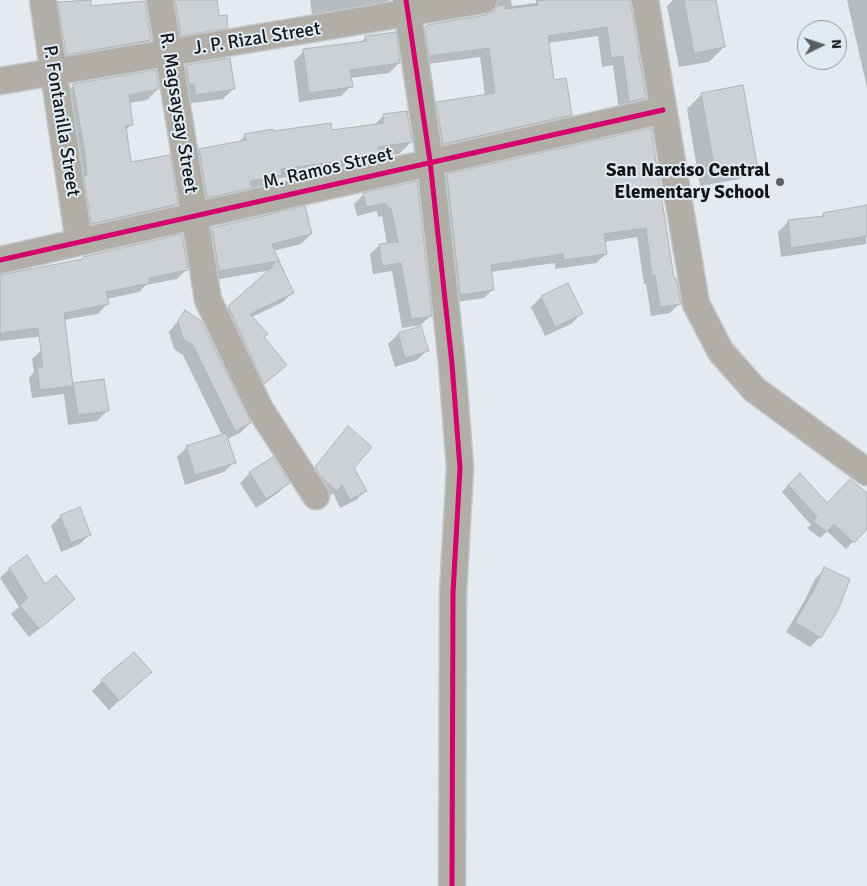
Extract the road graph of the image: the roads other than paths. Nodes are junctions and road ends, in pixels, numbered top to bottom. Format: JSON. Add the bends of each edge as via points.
{"nodes":[{"id":1,"x":43,"y":0,"type":"edge"},
{"id":2,"x":160,"y":0,"type":"edge"},
{"id":3,"x":484,"y":0,"type":"edge"},
{"id":4,"x":646,"y":0,"type":"edge"},
{"id":5,"x":407,"y":7,"type":"edge"},
{"id":6,"x":169,"y":53,"type":"junction"},
{"id":7,"x":54,"y":72,"type":"junction"},
{"id":8,"x":0,"y":81,"type":"edge"},
{"id":9,"x":663,"y":110,"type":"junction"},
{"id":10,"x":430,"y":161,"type":"junction"},
{"id":11,"x":194,"y":215,"type":"junction"},
{"id":12,"x":79,"y":242,"type":"junction"},
{"id":13,"x":0,"y":260,"type":"edge"},
{"id":14,"x":867,"y":472,"type":"edge"},
{"id":15,"x":316,"y":496,"type":"dead end"},
{"id":16,"x":452,"y":886,"type":"edge"}],
"edges":[{"from":1,"to":7,"type":"street","name":"P. Fontanilla Street"},
{"from":2,"to":6,"type":"street","name":"R. Magsaysay Street"},
{"from":3,"to":5,"type":"street","name":"J. P. Rizal Street"},
{"from":4,"to":9,"type":"street"},
{"from":5,"to":6,"type":"street","name":"J. P. Rizal Street"},
{"from":5,"to":10,"type":"street"},
{"from":6,"to":7,"type":"street","name":"J. P. Rizal Street"},
{"from":6,"to":11,"type":"street","name":"R. Magsaysay Street"},
{"from":7,"to":8,"type":"street","name":"J. P. Rizal Street"},
{"from":7,"to":12,"type":"street","name":"P. Fontanilla Street"},
{"from":9,"to":10,"type":"street","name":"M. Ramos Street"},
{"from":9,"to":14,"type":"street","via":[[696,304],[721,352],[755,390]]},
{"from":10,"to":11,"type":"street","name":"M. Ramos Street"},
{"from":10,"to":16,"type":"street","via":[[460,468],[453,593]]},
{"from":11,"to":12,"type":"street","name":"M. Ramos Street"},
{"from":11,"to":15,"type":"street","name":"R. Magsaysay Street","via":[[208,300],[260,409]]},
{"from":12,"to":13,"type":"street","name":"M. Ramos Street"}]}
